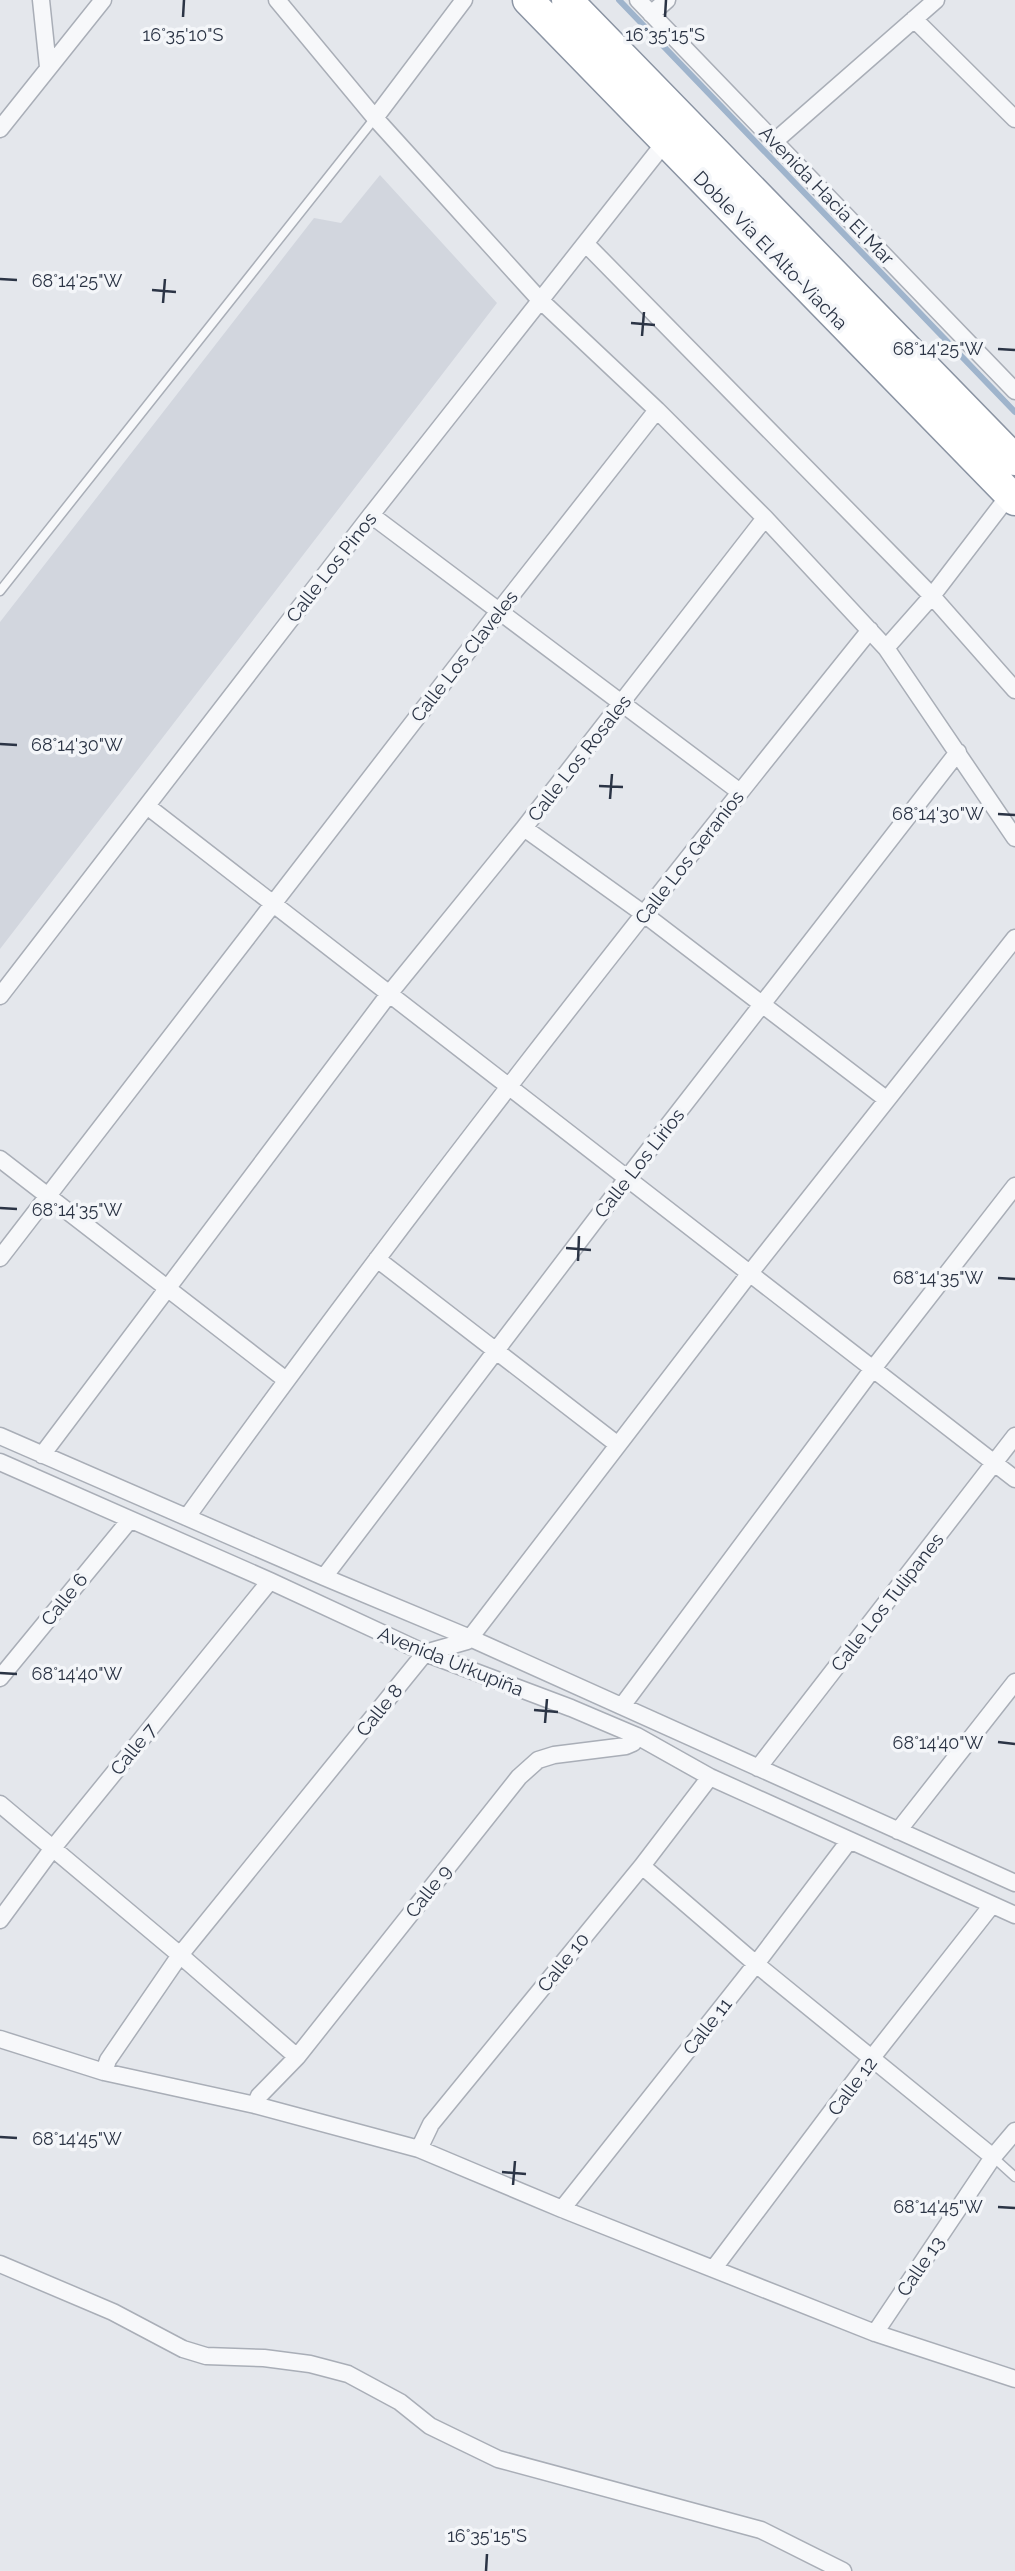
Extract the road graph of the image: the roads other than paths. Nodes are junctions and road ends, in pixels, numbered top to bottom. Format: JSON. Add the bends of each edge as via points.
{"nodes":[{"id":1,"x":41,"y":0,"type":"edge"},
{"id":2,"x":103,"y":0,"type":"edge"},
{"id":3,"x":277,"y":0,"type":"edge"},
{"id":4,"x":464,"y":0,"type":"edge"},
{"id":5,"x":528,"y":0,"type":"edge"},
{"id":6,"x":567,"y":0,"type":"edge"},
{"id":7,"x":638,"y":0,"type":"edge"},
{"id":8,"x":667,"y":0,"type":"edge"},
{"id":9,"x":936,"y":0,"type":"edge"},
{"id":10,"x":651,"y":14,"type":"junction"},
{"id":11,"x":914,"y":19,"type":"junction"},
{"id":12,"x":48,"y":67,"type":"junction"},
{"id":13,"x":375,"y":118,"type":"junction"},
{"id":14,"x":1015,"y":119,"type":"edge"},
{"id":15,"x":0,"y":129,"type":"edge"},
{"id":16,"x":666,"y":141,"type":"junction"},
{"id":17,"x":775,"y":141,"type":"junction"},
{"id":18,"x":586,"y":244,"type":"junction"},
{"id":19,"x":539,"y":299,"type":"junction"},
{"id":20,"x":1015,"y":391,"type":"edge"},
{"id":21,"x":657,"y":410,"type":"junction"},
{"id":22,"x":1015,"y":460,"type":"edge"},
{"id":23,"x":1012,"y":497,"type":"edge"},
{"id":24,"x":370,"y":515,"type":"junction"},
{"id":25,"x":765,"y":518,"type":"junction"},
{"id":26,"x":0,"y":591,"type":"edge"},
{"id":27,"x":932,"y":596,"type":"junction"},
{"id":28,"x":499,"y":611,"type":"junction"},
{"id":29,"x":870,"y":631,"type":"junction"},
{"id":30,"x":886,"y":648,"type":"junction"},
{"id":31,"x":1015,"y":690,"type":"edge"},
{"id":32,"x":621,"y":704,"type":"junction"},
{"id":33,"x":958,"y":752,"type":"junction"},
{"id":34,"x":740,"y":792,"type":"junction"},
{"id":35,"x":147,"y":806,"type":"junction"},
{"id":36,"x":524,"y":828,"type":"junction"},
{"id":37,"x":1015,"y":838,"type":"edge"},
{"id":38,"x":273,"y":903,"type":"junction"},
{"id":39,"x":644,"y":914,"type":"junction"},
{"id":40,"x":1015,"y":938,"type":"edge"},
{"id":41,"x":389,"y":994,"type":"junction"},
{"id":42,"x":0,"y":996,"type":"edge"},
{"id":43,"x":763,"y":1004,"type":"junction"},
{"id":44,"x":510,"y":1086,"type":"junction"},
{"id":45,"x":886,"y":1099,"type":"junction"},
{"id":46,"x":0,"y":1160,"type":"edge"},
{"id":47,"x":628,"y":1177,"type":"junction"},
{"id":48,"x":1015,"y":1186,"type":"edge"},
{"id":49,"x":48,"y":1194,"type":"junction"},
{"id":50,"x":0,"y":1258,"type":"edge"},
{"id":51,"x":377,"y":1259,"type":"junction"},
{"id":52,"x":750,"y":1273,"type":"junction"},
{"id":53,"x":168,"y":1287,"type":"junction"},
{"id":54,"x":496,"y":1351,"type":"junction"},
{"id":55,"x":873,"y":1370,"type":"junction"},
{"id":56,"x":286,"y":1380,"type":"junction"},
{"id":57,"x":0,"y":1436,"type":"edge"},
{"id":58,"x":1015,"y":1436,"type":"edge"},
{"id":59,"x":618,"y":1445,"type":"junction"},
{"id":60,"x":42,"y":1455,"type":"junction"},
{"id":61,"x":0,"y":1462,"type":"edge"},
{"id":62,"x":994,"y":1464,"type":"junction"},
{"id":63,"x":1015,"y":1479,"type":"edge"},
{"id":64,"x":187,"y":1517,"type":"junction"},
{"id":65,"x":128,"y":1521,"type":"junction"},
{"id":66,"x":324,"y":1577,"type":"junction"},
{"id":67,"x":270,"y":1581,"type":"junction"},
{"id":68,"x":470,"y":1638,"type":"junction"},
{"id":69,"x":425,"y":1653,"type":"junction"},
{"id":70,"x":0,"y":1678,"type":"edge"},
{"id":71,"x":1015,"y":1682,"type":"edge"},
{"id":72,"x":622,"y":1706,"type":"junction"},
{"id":73,"x":637,"y":1737,"type":"junction"},
{"id":74,"x":758,"y":1768,"type":"junction"},
{"id":75,"x":710,"y":1777,"type":"junction"},
{"id":76,"x":0,"y":1804,"type":"edge"},
{"id":77,"x":898,"y":1831,"type":"junction"},
{"id":78,"x":849,"y":1841,"type":"junction"},
{"id":79,"x":53,"y":1848,"type":"junction"},
{"id":80,"x":642,"y":1866,"type":"junction"},
{"id":81,"x":1015,"y":1883,"type":"edge"},
{"id":82,"x":992,"y":1905,"type":"junction"},
{"id":83,"x":1015,"y":1915,"type":"edge"},
{"id":84,"x":0,"y":1920,"type":"edge"},
{"id":85,"x":180,"y":1955,"type":"junction"},
{"id":86,"x":756,"y":1964,"type":"junction"},
{"id":87,"x":0,"y":2039,"type":"edge"},
{"id":88,"x":297,"y":2057,"type":"junction"},
{"id":89,"x":872,"y":2059,"type":"junction"},
{"id":90,"x":104,"y":2072,"type":"junction"},
{"id":91,"x":256,"y":2105,"type":"junction"},
{"id":92,"x":1015,"y":2131,"type":"edge"},
{"id":93,"x":419,"y":2149,"type":"junction"},
{"id":94,"x":993,"y":2157,"type":"junction"},
{"id":95,"x":1015,"y":2176,"type":"edge"},
{"id":96,"x":562,"y":2209,"type":"junction"},
{"id":97,"x":0,"y":2264,"type":"edge"},
{"id":98,"x":714,"y":2268,"type":"junction"},
{"id":99,"x":874,"y":2333,"type":"junction"},
{"id":100,"x":1015,"y":2379,"type":"edge"},
{"id":101,"x":843,"y":2571,"type":"edge"}],
"edges":[{"from":1,"to":12,"type":"street"},
{"from":2,"to":12,"type":"street"},
{"from":3,"to":13,"type":"street"},
{"from":4,"to":13,"type":"street"},
{"from":5,"to":16,"type":"highway","name":"Doble Vía El Alto-Viacha"},
{"from":6,"to":22,"type":"highway","name":"Doble Vía El Alto-Viacha"},
{"from":7,"to":10,"type":"street","name":"Avenida Hacia El Mar"},
{"from":8,"to":10,"type":"street"},
{"from":9,"to":11,"type":"street"},
{"from":10,"to":17,"type":"street","name":"Avenida Hacia El Mar"},
{"from":11,"to":14,"type":"street"},
{"from":11,"to":17,"type":"street"},
{"from":12,"to":15,"type":"street"},
{"from":13,"to":19,"type":"street"},
{"from":13,"to":26,"type":"lane"},
{"from":16,"to":18,"type":"street","name":"Calle Los Pinos"},
{"from":16,"to":23,"type":"highway","name":"Doble Vía El Alto-Viacha"},
{"from":17,"to":20,"type":"street","name":"Avenida Hacia El Mar"},
{"from":18,"to":19,"type":"street","name":"Calle Los Pinos"},
{"from":18,"to":27,"type":"street"},
{"from":19,"to":21,"type":"street"},
{"from":19,"to":24,"type":"street","name":"Calle Los Pinos"},
{"from":21,"to":25,"type":"street"},
{"from":21,"to":28,"type":"street","name":"Calle Los Claveles"},
{"from":23,"to":27,"type":"street"},
{"from":24,"to":28,"type":"street"},
{"from":24,"to":35,"type":"street","name":"Calle Los Pinos"},
{"from":25,"to":29,"type":"street"},
{"from":25,"to":32,"type":"street","name":"Calle Los Rosales"},
{"from":27,"to":30,"type":"street"},
{"from":27,"to":31,"type":"street"},
{"from":28,"to":32,"type":"street"},
{"from":28,"to":38,"type":"street","name":"Calle Los Claveles"},
{"from":29,"to":30,"type":"street"},
{"from":29,"to":34,"type":"street","name":"Calle Los Geranios"},
{"from":30,"to":33,"type":"street"},
{"from":32,"to":34,"type":"street"},
{"from":32,"to":36,"type":"street","name":"Calle Los Rosales"},
{"from":33,"to":37,"type":"street"},
{"from":33,"to":43,"type":"street","name":"Calle Los Lirios"},
{"from":34,"to":39,"type":"street","name":"Calle Los Geranios"},
{"from":35,"to":38,"type":"street"},
{"from":35,"to":42,"type":"street","name":"Calle Los Pinos"},
{"from":36,"to":39,"type":"street"},
{"from":36,"to":41,"type":"street","name":"Calle Los Rosales"},
{"from":38,"to":41,"type":"street"},
{"from":38,"to":49,"type":"street","name":"Calle Los Claveles"},
{"from":39,"to":43,"type":"street"},
{"from":39,"to":44,"type":"street","name":"Calle Los Geranios"},
{"from":40,"to":45,"type":"street"},
{"from":41,"to":44,"type":"street"},
{"from":41,"to":53,"type":"street","name":"Calle Los Rosales"},
{"from":43,"to":45,"type":"street"},
{"from":43,"to":47,"type":"street","name":"Calle Los Lirios"},
{"from":44,"to":47,"type":"street"},
{"from":44,"to":51,"type":"street","name":"Calle Los Geranios"},
{"from":45,"to":52,"type":"street"},
{"from":46,"to":49,"type":"street"},
{"from":47,"to":52,"type":"street"},
{"from":47,"to":54,"type":"street","name":"Calle Los Lirios"},
{"from":48,"to":55,"type":"street"},
{"from":49,"to":50,"type":"street","name":"Calle Los Claveles"},
{"from":49,"to":53,"type":"street"},
{"from":51,"to":54,"type":"street"},
{"from":51,"to":56,"type":"street","name":"Calle Los Geranios"},
{"from":52,"to":55,"type":"street"},
{"from":52,"to":59,"type":"street"},
{"from":53,"to":56,"type":"street"},
{"from":53,"to":60,"type":"street","name":"Calle Los Rosales"},
{"from":54,"to":59,"type":"street"},
{"from":54,"to":66,"type":"street","name":"Calle Los Lirios"},
{"from":55,"to":62,"type":"street"},
{"from":55,"to":72,"type":"street"},
{"from":56,"to":64,"type":"street","name":"Calle Los Geranios"},
{"from":57,"to":60,"type":"street"},
{"from":58,"to":62,"type":"street","name":"Calle Los Tulipanes"},
{"from":59,"to":68,"type":"street"},
{"from":60,"to":64,"type":"street"},
{"from":61,"to":65,"type":"street","name":"Avenida Urkupiña"},
{"from":62,"to":63,"type":"street"},
{"from":62,"to":74,"type":"street","name":"Calle Los Tulipanes"},
{"from":64,"to":66,"type":"street"},
{"from":65,"to":67,"type":"street","name":"Avenida Urkupiña"},
{"from":65,"to":70,"type":"street","name":"Calle 6"},
{"from":66,"to":68,"type":"street"},
{"from":67,"to":69,"type":"street","name":"Avenida Urkupiña"},
{"from":67,"to":79,"type":"street","name":"Calle 7"},
{"from":68,"to":69,"type":"street"},
{"from":68,"to":72,"type":"street"},
{"from":69,"to":73,"type":"street","name":"Avenida Urkupiña"},
{"from":69,"to":85,"type":"street","name":"Calle 8"},
{"from":71,"to":77,"type":"street"},
{"from":72,"to":74,"type":"street"},
{"from":73,"to":75,"type":"street","name":"Avenida Urkupiña"},
{"from":73,"to":88,"type":"street","name":"Calle 9","via":[[626,1746],[538,1760],[519,1777]]},
{"from":74,"to":77,"type":"street"},
{"from":75,"to":78,"type":"street","name":"Avenida Urkupiña"},
{"from":75,"to":80,"type":"street","name":"Calle 10"},
{"from":76,"to":79,"type":"street"},
{"from":77,"to":81,"type":"street"},
{"from":78,"to":82,"type":"street","name":"Avenida Urkupiña"},
{"from":78,"to":86,"type":"street","name":"Calle 11"},
{"from":79,"to":84,"type":"street","name":"Calle 7"},
{"from":79,"to":85,"type":"street"},
{"from":80,"to":86,"type":"street"},
{"from":80,"to":93,"type":"street","name":"Calle 10","via":[[431,2124]]},
{"from":82,"to":83,"type":"street","name":"Avenida Urkupiña"},
{"from":82,"to":89,"type":"street","name":"Calle 12"},
{"from":85,"to":88,"type":"street"},
{"from":85,"to":90,"type":"street","name":"Calle 8"},
{"from":86,"to":89,"type":"street"},
{"from":86,"to":96,"type":"street","name":"Calle 11"},
{"from":87,"to":90,"type":"street"},
{"from":88,"to":91,"type":"street","name":"Calle 9","via":[[259,2096]]},
{"from":89,"to":94,"type":"street"},
{"from":89,"to":98,"type":"street","name":"Calle 12"},
{"from":90,"to":91,"type":"street"},
{"from":91,"to":93,"type":"street"},
{"from":92,"to":94,"type":"street","name":"Calle 13"},
{"from":93,"to":96,"type":"street"},
{"from":94,"to":95,"type":"lane"},
{"from":94,"to":99,"type":"street","name":"Calle 13"},
{"from":96,"to":98,"type":"street"},
{"from":97,"to":101,"type":"street","via":[[113,2312],[183,2349],[206,2356],[310,2364],[348,2374],[400,2402],[430,2426],[498,2459],[761,2530]]},
{"from":98,"to":99,"type":"street"},
{"from":99,"to":100,"type":"street"}]}
